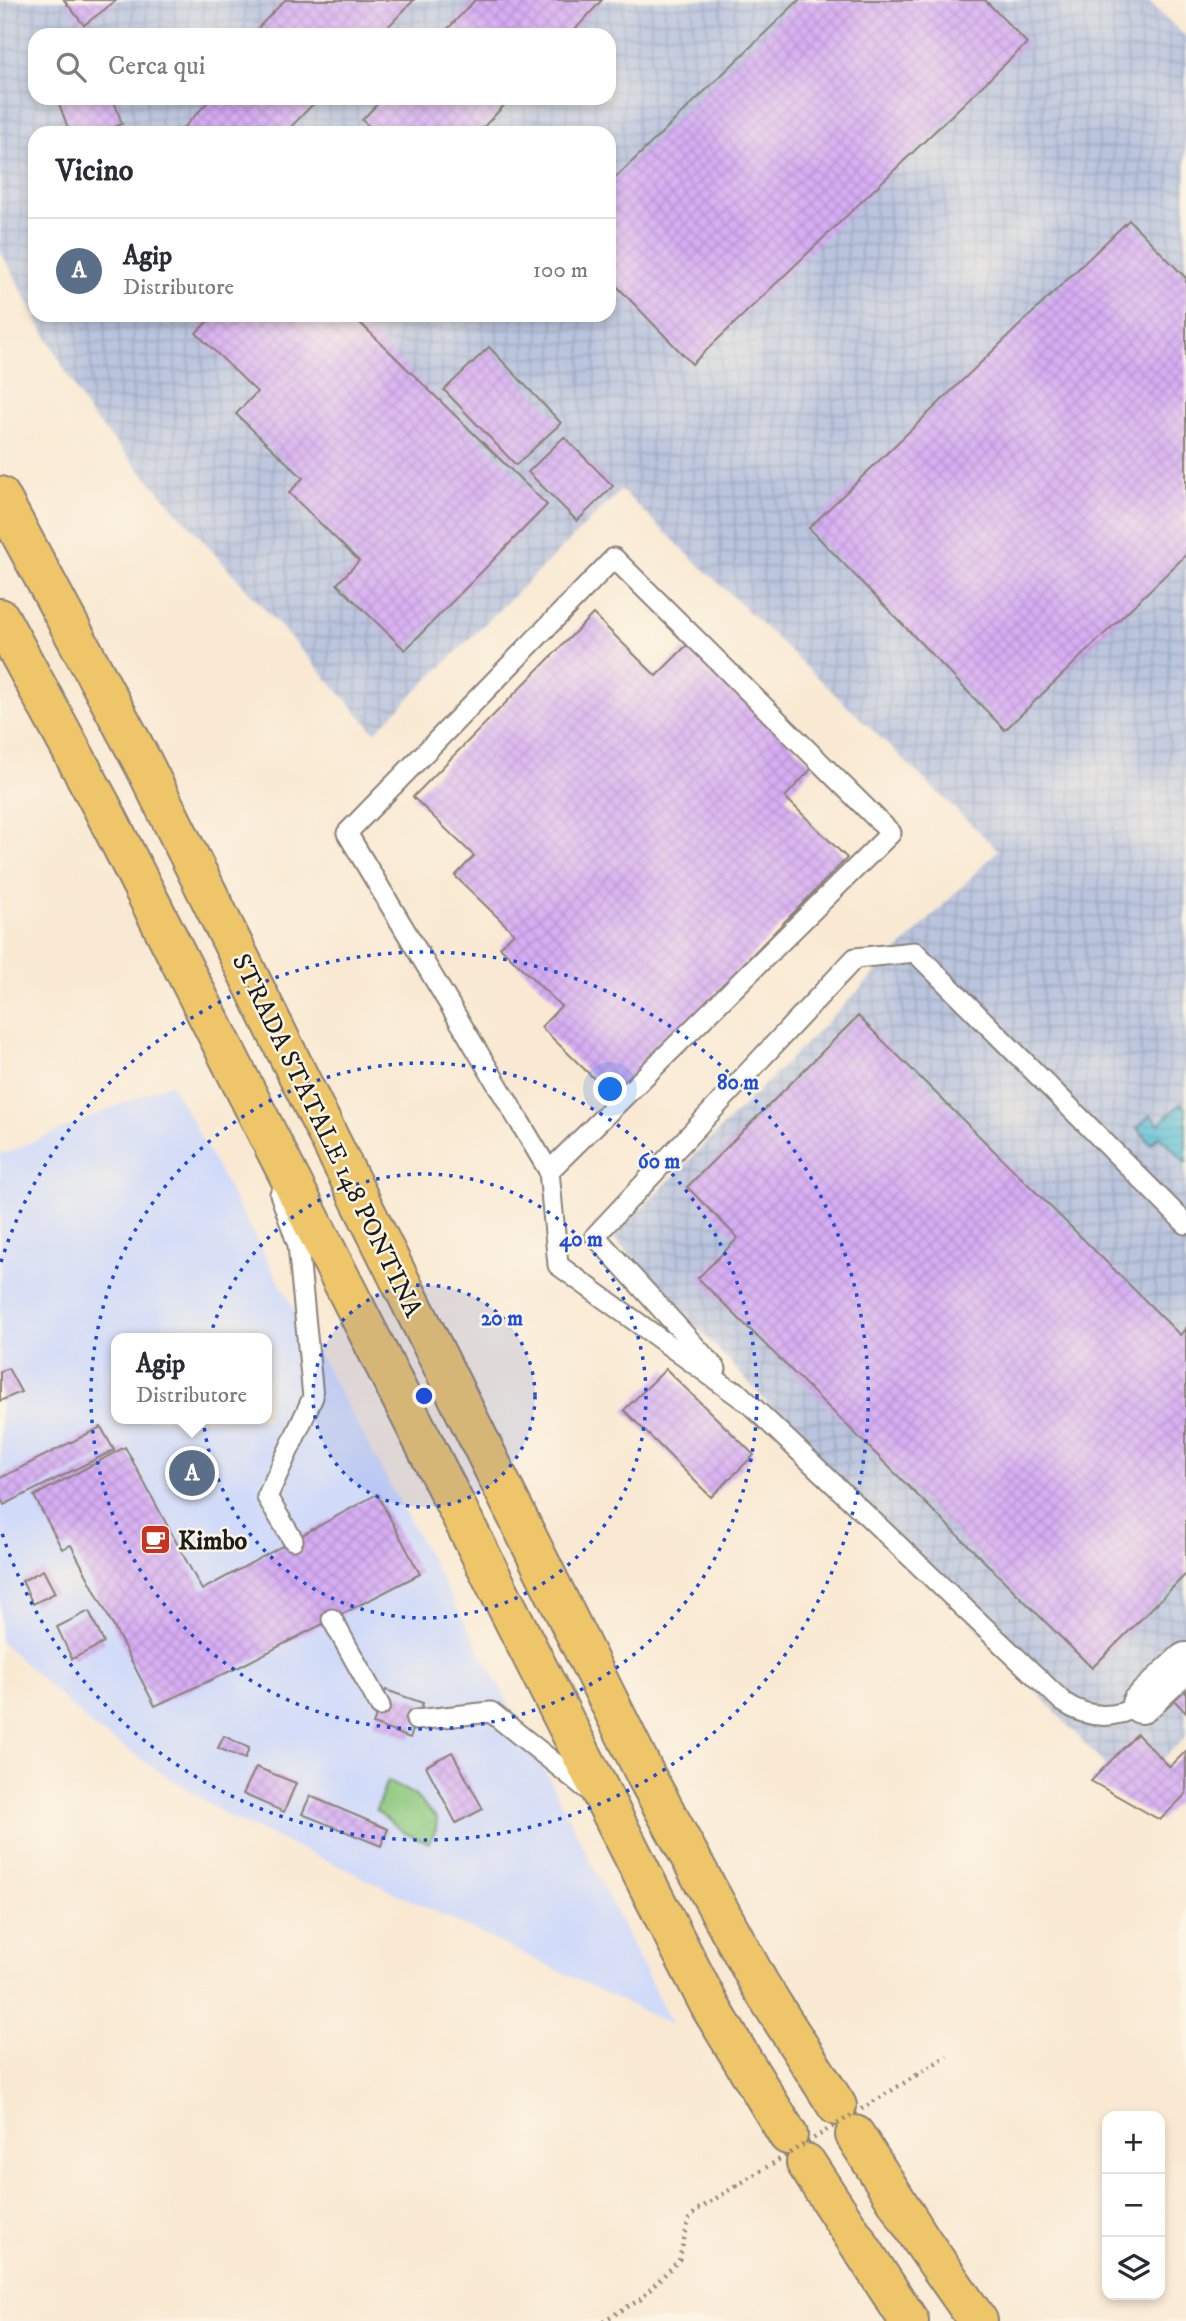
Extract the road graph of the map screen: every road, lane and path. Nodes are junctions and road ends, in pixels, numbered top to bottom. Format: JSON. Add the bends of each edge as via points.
{"nodes":[{"id":1,"x":0,"y":496,"type":"edge"},
{"id":2,"x":0,"y":618,"type":"edge"},
{"id":3,"x":241,"y":1081,"type":"junction"},
{"id":4,"x":549,"y":1171,"type":"junction"},
{"id":5,"x":1186,"y":1224,"type":"edge"},
{"id":6,"x":744,"y":1400,"type":"junction"},
{"id":7,"x":293,"y":1540,"type":"dead end"},
{"id":8,"x":332,"y":1619,"type":"dead end"},
{"id":9,"x":1186,"y":1662,"type":"edge"},
{"id":10,"x":1141,"y":1704,"type":"joint"},
{"id":11,"x":380,"y":1706,"type":"dead end"},
{"id":12,"x":416,"y":1720,"type":"dead end"},
{"id":13,"x":608,"y":1806,"type":"junction"},
{"id":14,"x":947,"y":2056,"type":"dead end"},
{"id":15,"x":603,"y":2321,"type":"edge"},
{"id":16,"x":909,"y":2321,"type":"edge"},
{"id":17,"x":978,"y":2321,"type":"edge"}],
"edges":[{"from":1,"to":17,"type":"highway","name":"STRADA STATALE 148 PONTINA","via":[[143,763],[647,1778],[760,1985]]},
{"from":2,"to":3,"type":"highway","name":"STRADA STATALE 148 PONTINA"},
{"from":3,"to":7,"type":"lane","via":[[298,1245],[313,1398],[267,1497]]},
{"from":3,"to":13,"type":"highway","name":"STRADA STATALE 148 PONTINA"},
{"from":4,"to":4,"type":"lane","via":[[891,834],[614,558],[347,834]]},
{"from":4,"to":6,"type":"lane","via":[[558,1265]]},
{"from":5,"to":6,"type":"lane","via":[[915,953],[855,958],[595,1236]]},
{"from":6,"to":10,"type":"lane","via":[[1063,1702],[1076,1711],[1102,1716],[1116,1716]]},
{"from":8,"to":11,"type":"lane"},
{"from":9,"to":10,"type":"street"},
{"from":12,"to":13,"type":"lane","via":[[491,1712]]},
{"from":13,"to":16,"type":"highway","name":"STRADA STATALE 148 PONTINA","via":[[711,2008]]},
{"from":14,"to":15,"type":"path","bridge":true,"via":[[697,2210],[689,2218],[679,2260],[641,2299]]}]}
